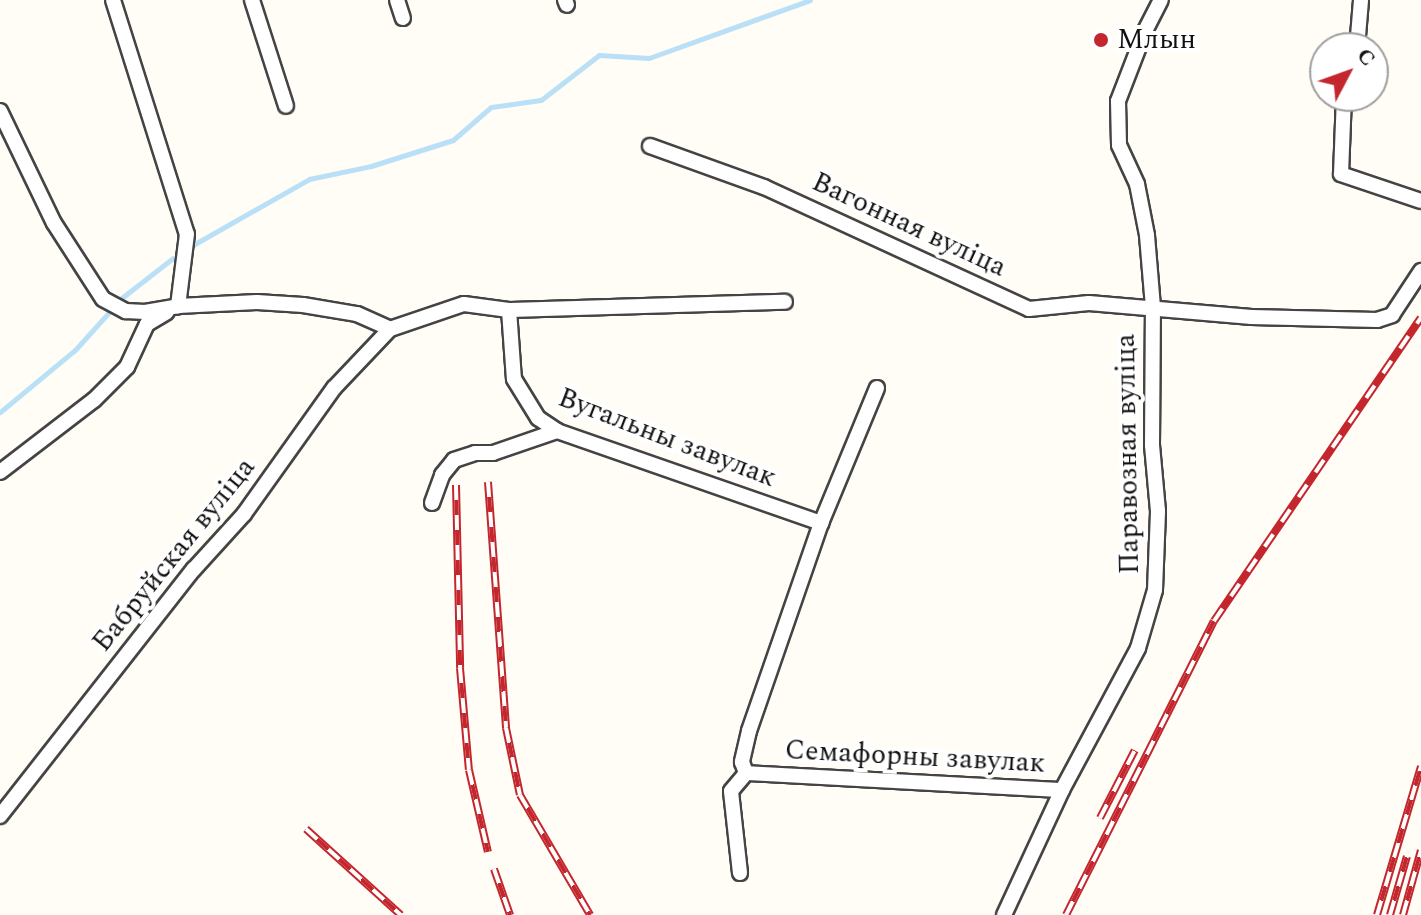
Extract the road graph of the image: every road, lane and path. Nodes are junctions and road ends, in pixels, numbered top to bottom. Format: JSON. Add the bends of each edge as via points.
{"nodes":[{"id":1,"x":113,"y":0,"type":"edge"},
{"id":2,"x":252,"y":0,"type":"edge"},
{"id":3,"x":397,"y":0,"type":"edge"},
{"id":4,"x":1161,"y":0,"type":"edge"},
{"id":5,"x":1361,"y":0,"type":"edge"},
{"id":6,"x":403,"y":18,"type":"dead end"},
{"id":7,"x":1358,"y":32,"type":"edge"},
{"id":8,"x":286,"y":106,"type":"dead end"},
{"id":9,"x":0,"y":111,"type":"edge"},
{"id":10,"x":1343,"y":112,"type":"edge"},
{"id":11,"x":650,"y":146,"type":"dead end"},
{"id":12,"x":1421,"y":201,"type":"edge"},
{"id":13,"x":1421,"y":271,"type":"edge"},
{"id":14,"x":785,"y":302,"type":"dead end"},
{"id":15,"x":178,"y":306,"type":"junction"},
{"id":16,"x":1153,"y":307,"type":"junction"},
{"id":17,"x":509,"y":310,"type":"junction"},
{"id":18,"x":390,"y":329,"type":"junction"},
{"id":19,"x":877,"y":388,"type":"dead end"},
{"id":20,"x":557,"y":431,"type":"junction"},
{"id":21,"x":0,"y":472,"type":"edge"},
{"id":22,"x":432,"y":503,"type":"dead end"},
{"id":23,"x":821,"y":523,"type":"junction"},
{"id":24,"x":746,"y":773,"type":"junction"},
{"id":25,"x":1062,"y":790,"type":"junction"},
{"id":26,"x":0,"y":816,"type":"edge"},
{"id":27,"x":740,"y":873,"type":"dead end"},
{"id":28,"x":1004,"y":915,"type":"edge"}],
"edges":[{"from":1,"to":15,"type":"street","via":[[187,234]]},
{"from":2,"to":8,"type":"street"},
{"from":3,"to":6,"type":"street"},
{"from":4,"to":16,"type":"street","name":"Паравозная вуліца","via":[[1118,101],[1119,145],[1137,184]]},
{"from":5,"to":7,"type":"street"},
{"from":9,"to":15,"type":"street","via":[[54,223],[103,299],[126,311]]},
{"from":10,"to":12,"type":"street","via":[[1341,174]]},
{"from":11,"to":16,"type":"street","name":"Вагонная вуліца","via":[[764,187],[1029,309],[1089,303]]},
{"from":13,"to":16,"type":"street","name":"Вагонная вуліца","via":[[1392,315],[1377,320],[1251,317]]},
{"from":14,"to":17,"type":"street","name":"Бабруйская вуліца"},
{"from":15,"to":18,"type":"street","via":[[303,305],[347,311]]},
{"from":15,"to":21,"type":"street","via":[[147,324],[127,367],[94,400]]},
{"from":16,"to":25,"type":"street","name":"Паравозная вуліца","via":[[1155,590],[1138,648]]},
{"from":17,"to":18,"type":"street","name":"Бабруйская вуліца","via":[[464,304]]},
{"from":17,"to":20,"type":"street","name":"Вугальны завулак","via":[[514,379],[538,418]]},
{"from":18,"to":26,"type":"street","name":"Бабруйская вуліца","via":[[334,388],[244,514],[194,569]]},
{"from":19,"to":23,"type":"street"},
{"from":20,"to":22,"type":"street","via":[[454,460]]},
{"from":20,"to":23,"type":"street","name":"Вугальны завулак"},
{"from":23,"to":24,"type":"street","via":[[749,731],[742,762]]},
{"from":24,"to":25,"type":"street","name":"Семафорны завулак"},
{"from":24,"to":27,"type":"street","via":[[731,791]]},
{"from":25,"to":28,"type":"street","name":"Паравозная вуліца"}]}
